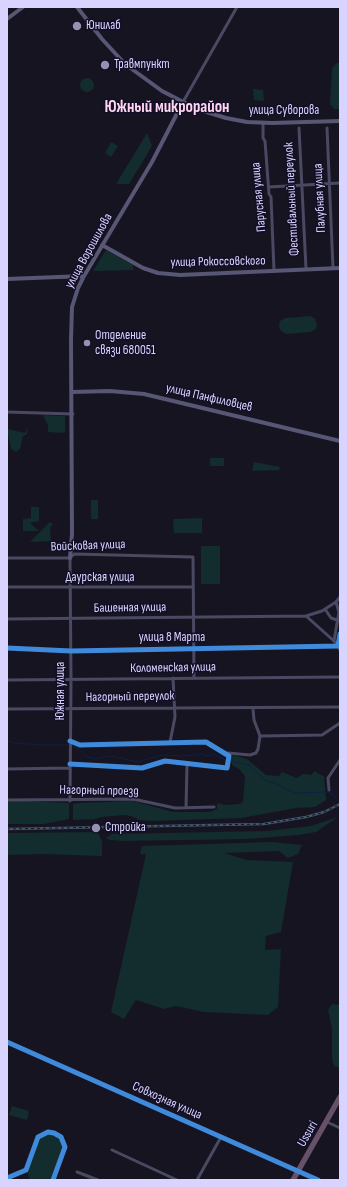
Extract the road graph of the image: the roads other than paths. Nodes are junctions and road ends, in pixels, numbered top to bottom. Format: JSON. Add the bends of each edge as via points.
{"nodes":[{"id":1,"x":24,"y":7,"type":"edge"},
{"id":2,"x":77,"y":7,"type":"edge"},
{"id":3,"x":237,"y":7,"type":"edge"},
{"id":4,"x":7,"y":19,"type":"edge"},
{"id":5,"x":183,"y":102,"type":"junction"},
{"id":6,"x":340,"y":121,"type":"edge"},
{"id":7,"x":263,"y":123,"type":"junction"},
{"id":8,"x":299,"y":128,"type":"dead end"},
{"id":9,"x":327,"y":128,"type":"dead end"},
{"id":10,"x":340,"y":183,"type":"edge"},
{"id":11,"x":330,"y":184,"type":"junction"},
{"id":12,"x":302,"y":185,"type":"junction"},
{"id":13,"x":269,"y":187,"type":"junction"},
{"id":14,"x":102,"y":245,"type":"junction"},
{"id":15,"x":333,"y":268,"type":"junction"},
{"id":16,"x":340,"y":268,"type":"edge"},
{"id":17,"x":306,"y":269,"type":"junction"},
{"id":18,"x":274,"y":271,"type":"junction"},
{"id":19,"x":84,"y":276,"type":"junction"},
{"id":20,"x":7,"y":279,"type":"edge"},
{"id":21,"x":72,"y":392,"type":"junction"},
{"id":22,"x":7,"y":412,"type":"edge"},
{"id":23,"x":73,"y":414,"type":"junction"},
{"id":24,"x":340,"y":440,"type":"edge"},
{"id":25,"x":7,"y":558,"type":"edge"},
{"id":26,"x":70,"y":558,"type":"junction"},
{"id":27,"x":7,"y":587,"type":"edge"},
{"id":28,"x":193,"y":587,"type":"junction"},
{"id":29,"x":70,"y":588,"type":"junction"},
{"id":30,"x":340,"y":597,"type":"edge"},
{"id":31,"x":336,"y":602,"type":"junction"},
{"id":32,"x":325,"y":609,"type":"junction"},
{"id":33,"x":339,"y":612,"type":"junction"},
{"id":34,"x":306,"y":616,"type":"junction"},
{"id":35,"x":340,"y":616,"type":"edge"},
{"id":36,"x":194,"y":617,"type":"junction"},
{"id":37,"x":7,"y":619,"type":"edge"},
{"id":38,"x":70,"y":619,"type":"junction"},
{"id":39,"x":338,"y":621,"type":"edge"},
{"id":40,"x":340,"y":634,"type":"edge"},
{"id":41,"x":334,"y":641,"type":"junction"},
{"id":42,"x":338,"y":646,"type":"junction"},
{"id":43,"x":7,"y":648,"type":"edge"},
{"id":44,"x":195,"y":649,"type":"junction"},
{"id":45,"x":340,"y":650,"type":"edge"},
{"id":46,"x":71,"y":651,"type":"junction"},
{"id":47,"x":340,"y":676,"type":"edge"},
{"id":48,"x":173,"y":678,"type":"junction"},
{"id":49,"x":194,"y":678,"type":"junction"},
{"id":50,"x":7,"y":680,"type":"edge"},
{"id":51,"x":71,"y":680,"type":"junction"},
{"id":52,"x":174,"y":707,"type":"junction"},
{"id":53,"x":340,"y":707,"type":"edge"},
{"id":54,"x":7,"y":708,"type":"edge"},
{"id":55,"x":71,"y":708,"type":"junction"},
{"id":56,"x":253,"y":709,"type":"junction"},
{"id":57,"x":340,"y":723,"type":"edge"},
{"id":58,"x":260,"y":736,"type":"junction"},
{"id":59,"x":70,"y":741,"type":"junction"},
{"id":60,"x":170,"y":742,"type":"junction"},
{"id":61,"x":227,"y":753,"type":"junction"},
{"id":62,"x":340,"y":760,"type":"edge"},
{"id":63,"x":187,"y":765,"type":"junction"},
{"id":64,"x":69,"y":766,"type":"junction"},
{"id":65,"x":7,"y":769,"type":"edge"},
{"id":66,"x":329,"y":790,"type":"dead end"},
{"id":67,"x":7,"y":800,"type":"edge"},
{"id":68,"x":70,"y":800,"type":"junction"},
{"id":69,"x":214,"y":807,"type":"dead end"},
{"id":70,"x":186,"y":808,"type":"junction"},
{"id":71,"x":7,"y":1042,"type":"edge"},
{"id":72,"x":340,"y":1098,"type":"edge"},
{"id":73,"x":327,"y":1122,"type":"junction"},
{"id":74,"x":340,"y":1128,"type":"edge"},
{"id":75,"x":221,"y":1137,"type":"junction"},
{"id":76,"x":112,"y":1150,"type":"dead end"},
{"id":77,"x":298,"y":1171,"type":"junction"},
{"id":78,"x":77,"y":1172,"type":"dead end"},
{"id":79,"x":98,"y":1180,"type":"edge"},
{"id":80,"x":177,"y":1180,"type":"edge"},
{"id":81,"x":197,"y":1180,"type":"edge"},
{"id":82,"x":293,"y":1180,"type":"edge"},
{"id":83,"x":318,"y":1180,"type":"edge"}],
"edges":[{"from":1,"to":4,"type":"main road"},
{"from":2,"to":5,"type":"main road","name":"улица Суворова","via":[[125,64]]},
{"from":3,"to":5,"type":"street","name":"улица Ворошилова"},
{"from":5,"to":7,"type":"main road","name":"улица Суворова","via":[[226,118]]},
{"from":5,"to":14,"type":"main road","name":"улица Ворошилова","via":[[169,131]]},
{"from":6,"to":7,"type":"main road","name":"улица Суворова"},
{"from":7,"to":13,"type":"street","name":"Парусная улица"},
{"from":8,"to":12,"type":"street","name":"Фестивальный переулок"},
{"from":9,"to":11,"type":"street","name":"Палубная улица"},
{"from":10,"to":11,"type":"street"},
{"from":11,"to":12,"type":"street"},
{"from":11,"to":15,"type":"street","name":"Палубная улица"},
{"from":12,"to":13,"type":"street"},
{"from":12,"to":17,"type":"street","name":"Фестивальный переулок"},
{"from":13,"to":18,"type":"street","name":"Парусная улица"},
{"from":14,"to":18,"type":"main road","name":"улица Рокоссовского","via":[[143,268],[158,273],[180,275]]},
{"from":14,"to":19,"type":"main road","name":"улица Ворошилова"},
{"from":15,"to":16,"type":"main road","name":"улица Рокоссовского"},
{"from":15,"to":17,"type":"main road","name":"улица Рокоссовского"},
{"from":17,"to":18,"type":"main road","name":"улица Рокоссовского"},
{"from":19,"to":20,"type":"main road"},
{"from":19,"to":21,"type":"main road","name":"улица Ворошилова","via":[[71,314]]},
{"from":21,"to":23,"type":"main road","name":"улица Ворошилова"},
{"from":21,"to":24,"type":"main road","name":"улица Панфиловцев","via":[[110,391],[144,394]]},
{"from":22,"to":23,"type":"street"},
{"from":23,"to":26,"type":"main road","name":"улица Ворошилова"},
{"from":25,"to":26,"type":"street","name":"Войсковая улица"},
{"from":26,"to":28,"type":"street","name":"Войсковая улица","via":[[74,554],[193,557]]},
{"from":26,"to":29,"type":"street","name":"Южная улица"},
{"from":27,"to":29,"type":"street","name":"Даурская улица"},
{"from":28,"to":29,"type":"street","name":"Даурская улица"},
{"from":28,"to":36,"type":"street"},
{"from":29,"to":38,"type":"street","name":"Южная улица"},
{"from":30,"to":31,"type":"street"},
{"from":31,"to":32,"type":"street"},
{"from":31,"to":33,"type":"street"},
{"from":32,"to":34,"type":"street"},
{"from":32,"to":39,"type":"street","via":[[331,618]]},
{"from":33,"to":35,"type":"street"},
{"from":33,"to":39,"type":"street"},
{"from":34,"to":36,"type":"street","name":"Башенная улица"},
{"from":34,"to":41,"type":"street"},
{"from":36,"to":38,"type":"street","name":"Башенная улица"},
{"from":36,"to":44,"type":"street"},
{"from":37,"to":38,"type":"street","name":"Башенная улица"},
{"from":38,"to":46,"type":"street","name":"Южная улица"},
{"from":39,"to":41,"type":"street"},
{"from":40,"to":42,"type":"street"},
{"from":41,"to":42,"type":"street"},
{"from":42,"to":44,"type":"street","name":"улица 8 Марта"},
{"from":42,"to":45,"type":"street"},
{"from":43,"to":46,"type":"street","name":"улица 8 Марта"},
{"from":44,"to":46,"type":"street","name":"улица 8 Марта"},
{"from":44,"to":49,"type":"street"},
{"from":46,"to":51,"type":"street","name":"Южная улица"},
{"from":47,"to":49,"type":"street","name":"Коломенская улица"},
{"from":48,"to":49,"type":"street","name":"Коломенская улица"},
{"from":48,"to":51,"type":"street","name":"Коломенская улица"},
{"from":48,"to":52,"type":"street"},
{"from":50,"to":51,"type":"street","name":"Коломенская улица"},
{"from":51,"to":55,"type":"street","name":"Южная улица"},
{"from":52,"to":55,"type":"street","name":"Нагорный переулок"},
{"from":52,"to":56,"type":"street","name":"Нагорный переулок"},
{"from":52,"to":60,"type":"street","via":[[175,717]]},
{"from":53,"to":56,"type":"street","name":"Нагорный переулок"},
{"from":54,"to":55,"type":"street","name":"Нагорный переулок"},
{"from":55,"to":59,"type":"street","name":"Южная улица"},
{"from":56,"to":58,"type":"street"},
{"from":57,"to":58,"type":"street","via":[[322,735]]},
{"from":58,"to":61,"type":"street","via":[[256,753]]},
{"from":59,"to":60,"type":"street","via":[[80,745]]},
{"from":59,"to":64,"type":"street","name":"Южная улица"},
{"from":60,"to":61,"type":"street","via":[[206,742]]},
{"from":61,"to":63,"type":"street","via":[[227,768]]},
{"from":62,"to":66,"type":"street","via":[[328,778]]},
{"from":63,"to":64,"type":"street","via":[[165,761],[142,768]]},
{"from":63,"to":70,"type":"street"},
{"from":64,"to":65,"type":"street"},
{"from":64,"to":68,"type":"street","name":"Южная улица"},
{"from":67,"to":68,"type":"street","name":"Нагорный проезд"},
{"from":68,"to":70,"type":"street","name":"Нагорный проезд","via":[[133,799],[165,807]]},
{"from":69,"to":70,"type":"street","name":"Нагорный проезд"},
{"from":71,"to":75,"type":"street","name":"Совхозная улица"},
{"from":72,"to":73,"type":"highway","name":"Ussuri"},
{"from":73,"to":74,"type":"street"},
{"from":73,"to":77,"type":"highway","name":"Ussuri"},
{"from":75,"to":77,"type":"street","name":"Совхозная улица"},
{"from":75,"to":81,"type":"street"},
{"from":76,"to":80,"type":"street"},
{"from":77,"to":82,"type":"highway","name":"Ussuri"},
{"from":77,"to":83,"type":"street","name":"Совхозная улица"},
{"from":78,"to":79,"type":"street"}]}
